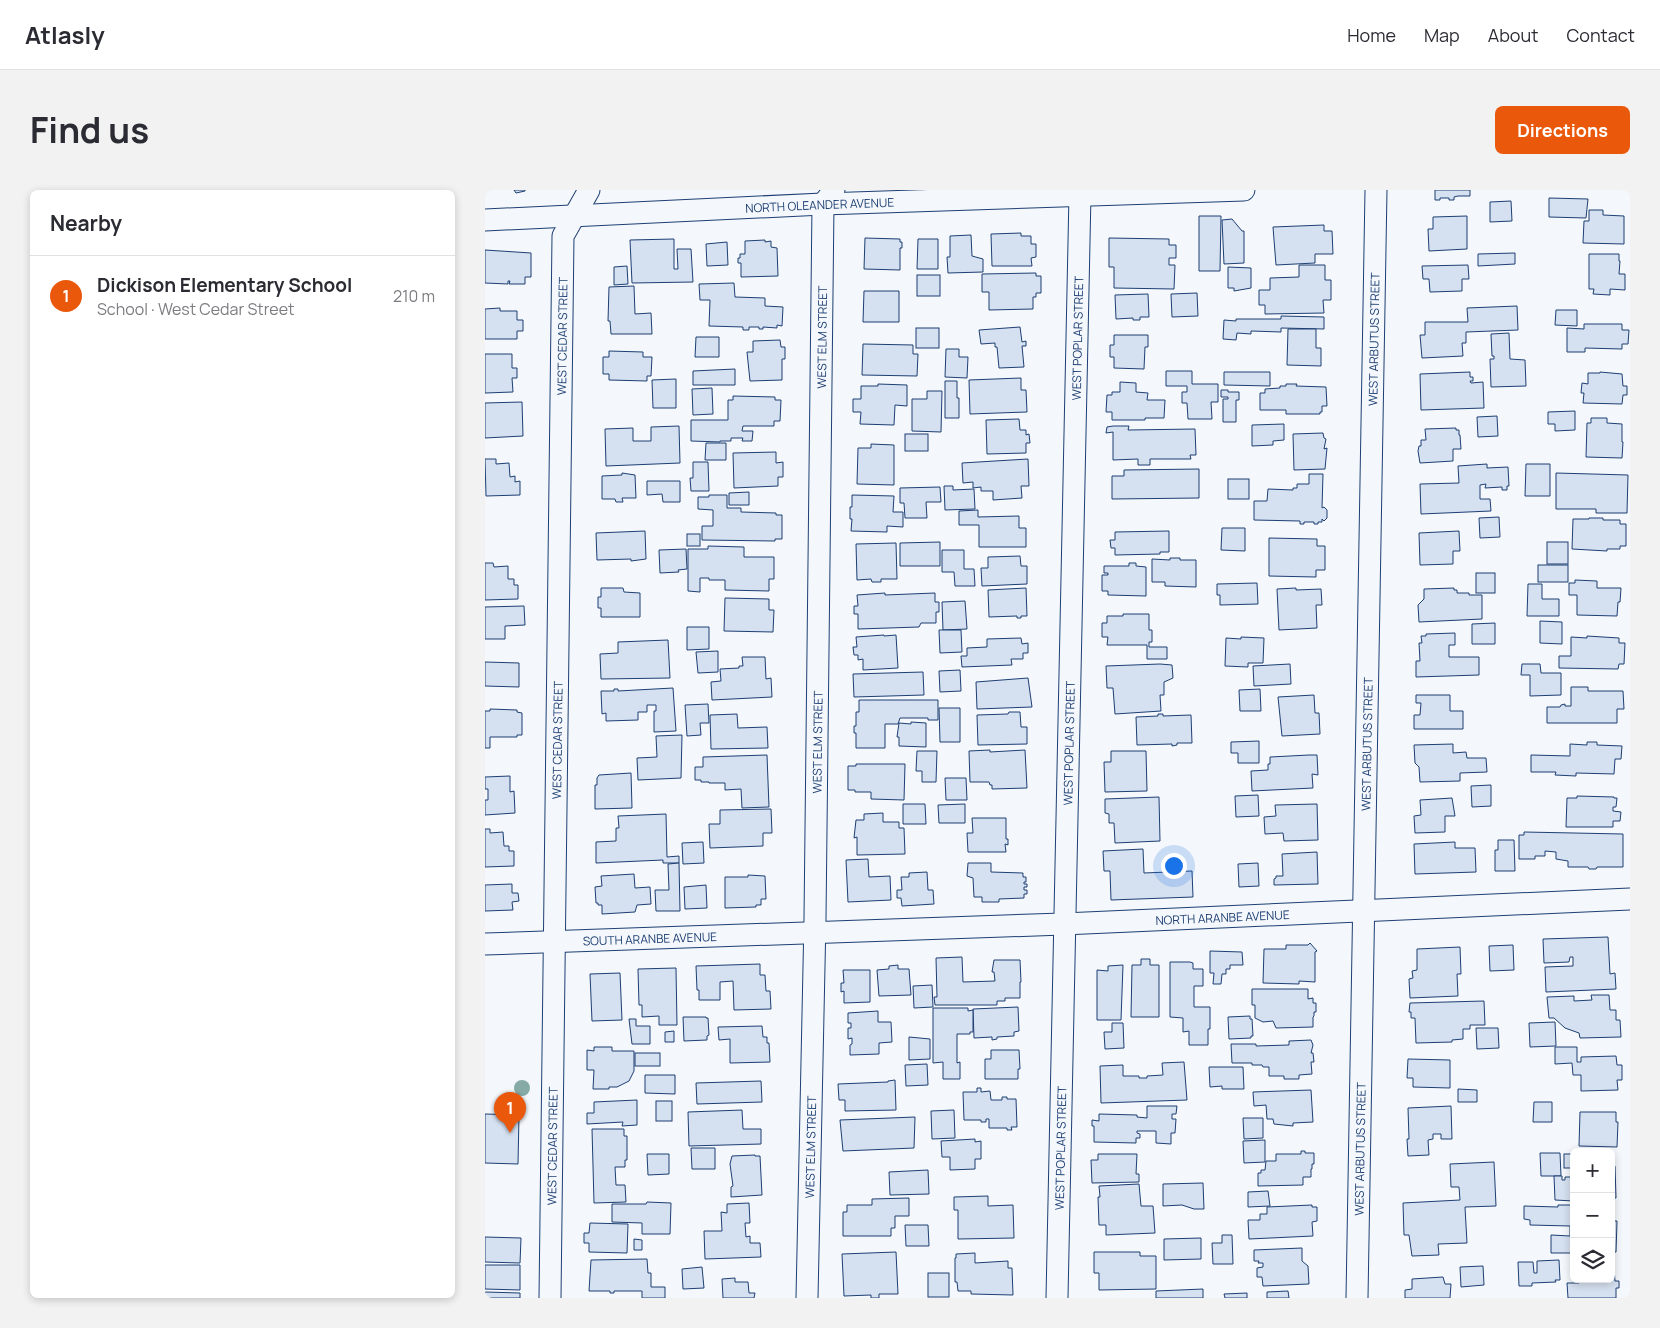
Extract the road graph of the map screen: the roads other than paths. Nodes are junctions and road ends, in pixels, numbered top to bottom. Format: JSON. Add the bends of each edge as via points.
{"nodes":[{"id":1,"x":589,"y":190,"type":"edge"},
{"id":2,"x":1244,"y":190,"type":"edge"},
{"id":3,"x":1376,"y":190,"type":"edge"},
{"id":4,"x":1081,"y":192,"type":"edge"},
{"id":5,"x":828,"y":197,"type":"edge"},
{"id":6,"x":573,"y":217,"type":"junction"},
{"id":7,"x":485,"y":220,"type":"edge"},
{"id":8,"x":1630,"y":899,"type":"edge"},
{"id":9,"x":1363,"y":910,"type":"junction"},
{"id":10,"x":1063,"y":924,"type":"junction"},
{"id":11,"x":815,"y":932,"type":"junction"},
{"id":12,"x":555,"y":942,"type":"junction"},
{"id":13,"x":485,"y":944,"type":"edge"},
{"id":14,"x":550,"y":1298,"type":"edge"},
{"id":15,"x":807,"y":1298,"type":"edge"},
{"id":16,"x":1057,"y":1298,"type":"edge"},
{"id":17,"x":1357,"y":1298,"type":"edge"}],
"edges":[{"from":1,"to":6,"type":"street","name":"WEST CEDAR STREET"},
{"from":2,"to":4,"type":"street","name":"NORTH OLEANDER AVENUE"},
{"from":3,"to":9,"type":"street","name":"WEST ARBUTUS STREET"},
{"from":4,"to":5,"type":"street","name":"NORTH OLEANDER AVENUE"},
{"from":4,"to":10,"type":"street","name":"WEST POPLAR STREET"},
{"from":5,"to":6,"type":"street","name":"NORTH OLEANDER AVENUE"},
{"from":5,"to":11,"type":"street","name":"WEST ELM STREET"},
{"from":6,"to":7,"type":"street","name":"NORTH OLEANDER AVENUE"},
{"from":6,"to":12,"type":"street","name":"WEST CEDAR STREET","via":[[563,236]]},
{"from":8,"to":9,"type":"street","name":"NORTH ARANBE AVENUE"},
{"from":9,"to":10,"type":"street","name":"NORTH ARANBE AVENUE"},
{"from":9,"to":17,"type":"street","name":"WEST ARBUTUS STREET"},
{"from":10,"to":11,"type":"street","name":"NORTH ARANBE AVENUE"},
{"from":10,"to":16,"type":"street","name":"WEST POPLAR STREET"},
{"from":11,"to":12,"type":"street","name":"SOUTH ARANBE AVENUE"},
{"from":11,"to":15,"type":"street","name":"WEST ELM STREET"},
{"from":12,"to":13,"type":"street","name":"SOUTH ARANBE AVENUE"},
{"from":12,"to":14,"type":"street","name":"WEST CEDAR STREET"}]}
